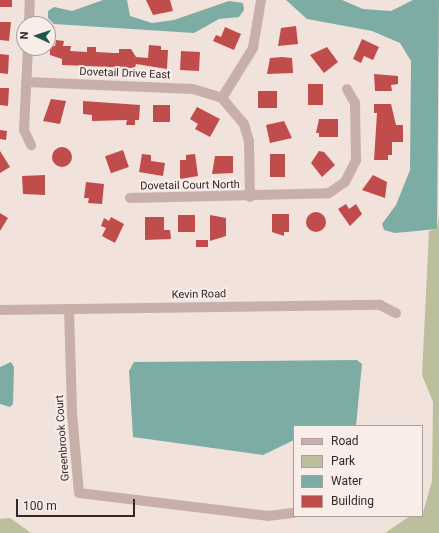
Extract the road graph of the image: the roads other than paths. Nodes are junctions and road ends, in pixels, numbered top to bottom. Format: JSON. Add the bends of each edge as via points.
{"nodes":[{"id":1,"x":30,"y":0,"type":"edge"},
{"id":2,"x":261,"y":0,"type":"edge"},
{"id":3,"x":29,"y":16,"type":"edge"},
{"id":4,"x":28,"y":56,"type":"edge"},
{"id":5,"x":26,"y":82,"type":"junction"},
{"id":6,"x":347,"y":89,"type":"dead end"},
{"id":7,"x":222,"y":98,"type":"junction"},
{"id":8,"x":31,"y":145,"type":"dead end"},
{"id":9,"x":250,"y":197,"type":"junction"},
{"id":10,"x":130,"y":198,"type":"dead end"},
{"id":11,"x":69,"y":309,"type":"junction"},
{"id":12,"x":0,"y":310,"type":"edge"},
{"id":13,"x":396,"y":313,"type":"dead end"},
{"id":14,"x":293,"y":513,"type":"edge"}],
"edges":[{"from":1,"to":3,"type":"street"},
{"from":2,"to":7,"type":"street","via":[[254,48]]},
{"from":4,"to":5,"type":"street"},
{"from":5,"to":7,"type":"street","name":"Dovetail Drive East","via":[[193,89]]},
{"from":5,"to":8,"type":"street","via":[[24,130]]},
{"from":6,"to":9,"type":"street","name":"Dovetail Court North","via":[[355,103],[356,160],[345,182],[319,196]]},
{"from":7,"to":9,"type":"street","via":[[240,118],[249,141]]},
{"from":9,"to":10,"type":"street","name":"Dovetail Court North"},
{"from":11,"to":12,"type":"street","name":"Kevin Road"},
{"from":11,"to":13,"type":"street","name":"Kevin Road","via":[[380,305]]},
{"from":11,"to":14,"type":"street","name":"Greenbrook Court","via":[[72,412],[79,493],[268,516]]}]}
